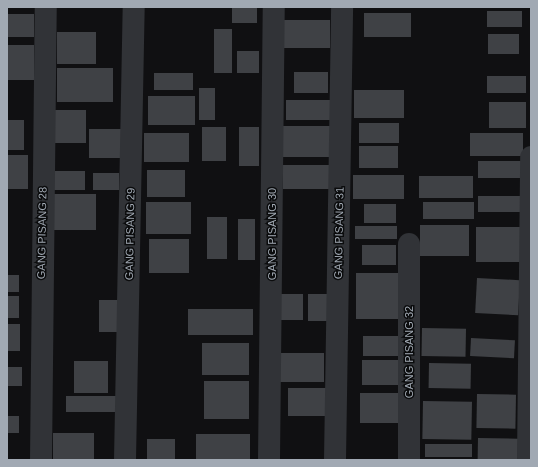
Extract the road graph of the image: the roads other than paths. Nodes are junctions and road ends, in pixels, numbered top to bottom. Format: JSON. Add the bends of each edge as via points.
{"nodes":[{"id":1,"x":46,"y":7,"type":"edge"},
{"id":2,"x":134,"y":7,"type":"edge"},
{"id":3,"x":274,"y":7,"type":"edge"},
{"id":4,"x":342,"y":7,"type":"edge"},
{"id":5,"x":531,"y":158,"type":"edge"},
{"id":6,"x":410,"y":244,"type":"dead end"},
{"id":7,"x":41,"y":460,"type":"edge"},
{"id":8,"x":125,"y":460,"type":"edge"},
{"id":9,"x":269,"y":460,"type":"edge"},
{"id":10,"x":335,"y":460,"type":"edge"},
{"id":11,"x":409,"y":460,"type":"edge"},
{"id":12,"x":528,"y":460,"type":"edge"}],
"edges":[{"from":1,"to":7,"type":"street","name":"GANG PISANG 28"},
{"from":2,"to":8,"type":"street","name":"GANG PISANG 29"},
{"from":3,"to":9,"type":"street","name":"GANG PISANG 30"},
{"from":4,"to":10,"type":"street","name":"GANG PISANG 31"},
{"from":5,"to":12,"type":"street"},
{"from":6,"to":11,"type":"street","name":"GANG PISANG 32"}]}
